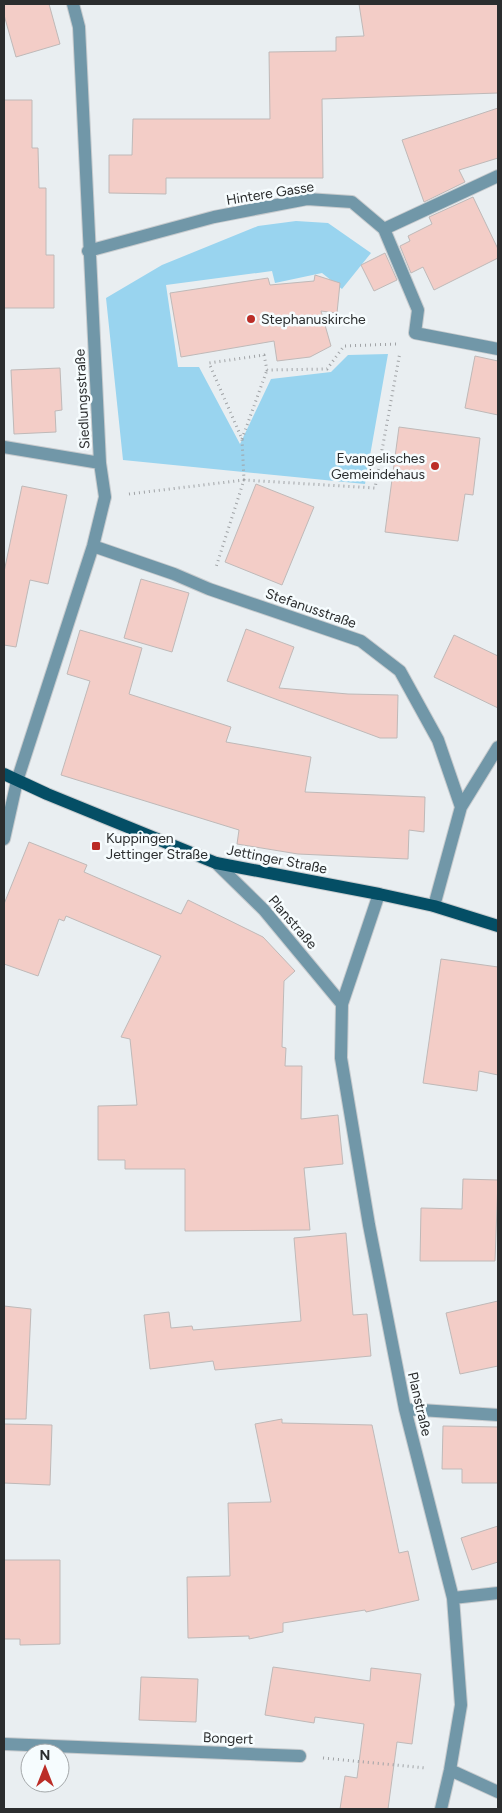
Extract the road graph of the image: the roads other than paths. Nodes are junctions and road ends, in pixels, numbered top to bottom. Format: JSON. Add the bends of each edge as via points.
{"nodes":[{"id":1,"x":73,"y":4,"type":"edge"},
{"id":2,"x":498,"y":176,"type":"edge"},
{"id":3,"x":384,"y":230,"type":"junction"},
{"id":4,"x":88,"y":251,"type":"junction"},
{"id":5,"x":498,"y":350,"type":"edge"},
{"id":6,"x":4,"y":447,"type":"edge"},
{"id":7,"x":100,"y":463,"type":"junction"},
{"id":8,"x":93,"y":546,"type":"junction"},
{"id":9,"x":498,"y":748,"type":"edge"},
{"id":10,"x":4,"y":774,"type":"edge"},
{"id":11,"x":17,"y":781,"type":"junction"},
{"id":12,"x":461,"y":807,"type":"junction"},
{"id":13,"x":4,"y":839,"type":"edge"},
{"id":14,"x":216,"y":863,"type":"junction"},
{"id":15,"x":379,"y":894,"type":"junction"},
{"id":16,"x":434,"y":906,"type":"junction"},
{"id":17,"x":498,"y":926,"type":"edge"},
{"id":18,"x":342,"y":1004,"type":"junction"},
{"id":19,"x":405,"y":1408,"type":"junction"},
{"id":20,"x":498,"y":1415,"type":"edge"},
{"id":21,"x":498,"y":1593,"type":"edge"},
{"id":22,"x":453,"y":1598,"type":"junction"},
{"id":23,"x":4,"y":1744,"type":"edge"},
{"id":24,"x":300,"y":1756,"type":"road end"},
{"id":25,"x":450,"y":1770,"type":"junction"},
{"id":26,"x":498,"y":1792,"type":"edge"},
{"id":27,"x":441,"y":1809,"type":"edge"}],
"edges":[{"from":1,"to":4,"type":"street","name":"Siedlungsstraße","via":[[79,27]]},
{"from":2,"to":3,"type":"street"},
{"from":3,"to":4,"type":"street","name":"Hintere Gasse","via":[[352,202],[307,199],[214,217]]},
{"from":3,"to":5,"type":"street","via":[[418,310],[415,333]]},
{"from":4,"to":7,"type":"street","name":"Siedlungsstraße"},
{"from":6,"to":7,"type":"street"},
{"from":7,"to":8,"type":"street","name":"Siedlungsstraße","via":[[105,497]]},
{"from":8,"to":11,"type":"street","name":"Siedlungsstraße"},
{"from":8,"to":12,"type":"street","name":"Stefanusstraße","via":[[361,640],[400,671],[438,740]]},
{"from":9,"to":12,"type":"street"},
{"from":10,"to":11,"type":"main road","name":"Jettinger Straße"},
{"from":11,"to":13,"type":"street","name":"Siedlungsstraße"},
{"from":11,"to":14,"type":"main road","name":"Jettinger Straße"},
{"from":12,"to":16,"type":"street"},
{"from":14,"to":15,"type":"main road","name":"Jettinger Straße"},
{"from":14,"to":18,"type":"street","name":"Planstraße","via":[[264,910]]},
{"from":15,"to":16,"type":"main road","name":"Jettinger Straße"},
{"from":15,"to":18,"type":"street","name":"Planstraße"},
{"from":16,"to":17,"type":"main road","name":"Jettinger Straße"},
{"from":18,"to":19,"type":"street","name":"Planstraße","via":[[341,1058]]},
{"from":19,"to":20,"type":"street"},
{"from":19,"to":22,"type":"street","name":"Planstraße"},
{"from":21,"to":22,"type":"street"},
{"from":22,"to":25,"type":"street","name":"Planstraße","via":[[461,1704]]},
{"from":23,"to":24,"type":"street","name":"Bongert"},
{"from":25,"to":26,"type":"street"},
{"from":25,"to":27,"type":"street","name":"Planstraße"}]}
